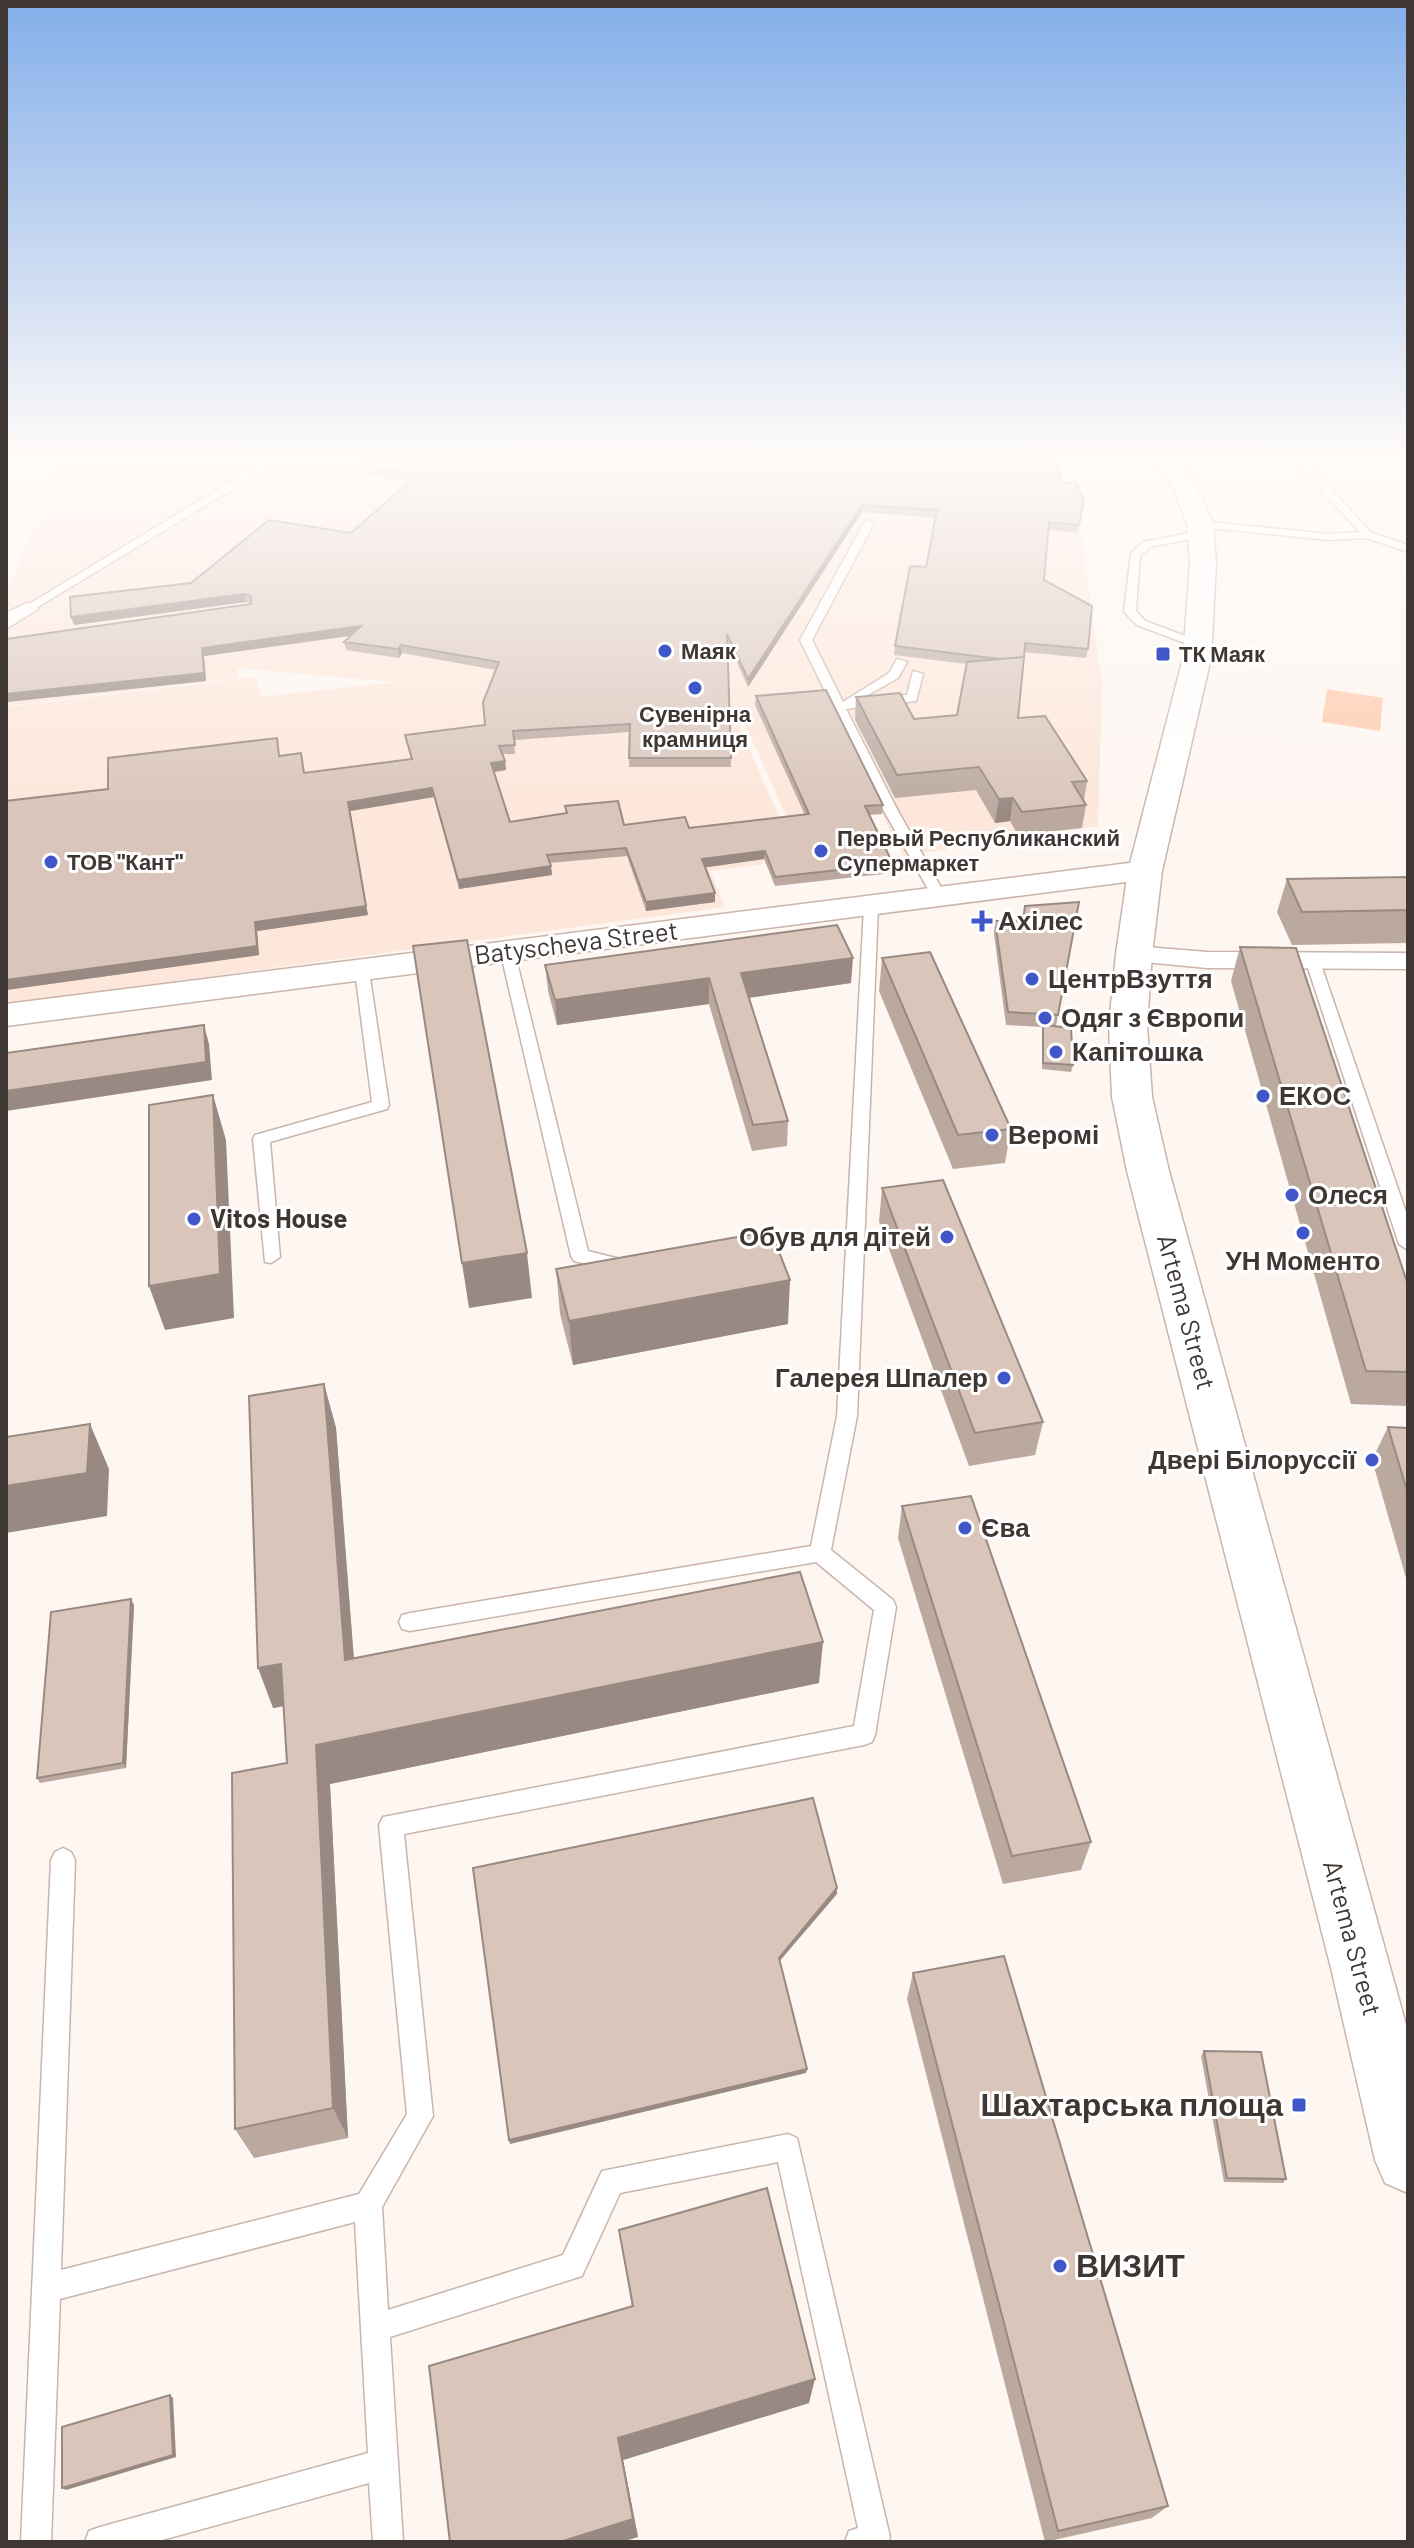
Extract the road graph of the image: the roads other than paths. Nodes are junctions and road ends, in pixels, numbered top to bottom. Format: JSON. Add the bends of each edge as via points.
{"nodes":[{"id":1,"x":78,"y":578,"type":"edge"},
{"id":2,"x":839,"y":578,"type":"edge"},
{"id":3,"x":1133,"y":578,"type":"edge"},
{"id":4,"x":1202,"y":578,"type":"edge"},
{"id":5,"x":27,"y":609,"type":"joint"},
{"id":6,"x":6,"y":622,"type":"edge"},
{"id":7,"x":1198,"y":644,"type":"junction"},
{"id":8,"x":901,"y":662,"type":"edge"},
{"id":9,"x":917,"y":674,"type":"dead end"},
{"id":10,"x":839,"y":706,"type":"junction"},
{"id":11,"x":1145,"y":871,"type":"junction"},
{"id":12,"x":940,"y":898,"type":"junction"},
{"id":13,"x":871,"y":907,"type":"junction"},
{"id":14,"x":507,"y":950,"type":"junction"},
{"id":15,"x":1134,"y":954,"type":"junction"},
{"id":16,"x":1408,"y":961,"type":"edge"},
{"id":17,"x":1313,"y":962,"type":"junction"},
{"id":18,"x":362,"y":971,"type":"junction"},
{"id":19,"x":6,"y":1015,"type":"edge"},
{"id":20,"x":1408,"y":1244,"type":"edge"},
{"id":21,"x":271,"y":1257,"type":"dead end"},
{"id":22,"x":635,"y":1264,"type":"edge"},
{"id":23,"x":820,"y":1553,"type":"junction"},
{"id":24,"x":410,"y":1622,"type":"dead end"},
{"id":25,"x":63,"y":1860,"type":"dead end"},
{"id":26,"x":1408,"y":2160,"type":"edge"},
{"id":27,"x":368,"y":2205,"type":"junction"},
{"id":28,"x":47,"y":2288,"type":"junction"},
{"id":29,"x":375,"y":2328,"type":"junction"},
{"id":30,"x":383,"y":2464,"type":"junction"},
{"id":31,"x":36,"y":2542,"type":"edge"},
{"id":32,"x":100,"y":2542,"type":"edge"},
{"id":33,"x":388,"y":2542,"type":"edge"},
{"id":34,"x":860,"y":2542,"type":"edge"}],
"edges":[{"from":1,"to":5,"type":"lane"},
{"from":2,"to":10,"type":"lane","via":[[806,640]]},
{"from":3,"to":7,"type":"lane","via":[[1130,612],[1141,623]]},
{"from":4,"to":7,"type":"main road","name":"Artema Street"},
{"from":5,"to":6,"type":"street"},
{"from":7,"to":11,"type":"main road","name":"Artema Street"},
{"from":8,"to":10,"type":"lane","via":[[894,675]]},
{"from":9,"to":10,"type":"lane","via":[[912,698]]},
{"from":10,"to":12,"type":"lane"},
{"from":11,"to":12,"type":"street","name":"Batyscheva Street"},
{"from":11,"to":15,"type":"main road","name":"Artema Street"},
{"from":12,"to":13,"type":"street","name":"Batyscheva Street"},
{"from":13,"to":14,"type":"street","name":"Batyscheva Street"},
{"from":13,"to":23,"type":"lane","via":[[847,1416]]},
{"from":14,"to":18,"type":"street","name":"Batyscheva Street"},
{"from":14,"to":22,"type":"lane","via":[[580,1256],[620,1266]]},
{"from":15,"to":17,"type":"street"},
{"from":15,"to":26,"type":"main road","name":"Artema Street","via":[[1128,1025],[1132,1097],[1148,1171]]},
{"from":16,"to":17,"type":"street"},
{"from":17,"to":20,"type":"lane"},
{"from":18,"to":19,"type":"street","name":"Batyscheva Street"},
{"from":18,"to":21,"type":"lane","via":[[381,1105],[261,1139]]},
{"from":23,"to":24,"type":"lane"},
{"from":23,"to":27,"type":"lane","via":[[885,1607],[864,1735],[391,1825],[420,2116]]},
{"from":25,"to":28,"type":"lane"},
{"from":27,"to":28,"type":"lane"},
{"from":27,"to":29,"type":"lane"},
{"from":28,"to":31,"type":"lane"},
{"from":29,"to":30,"type":"lane"},
{"from":29,"to":34,"type":"lane","via":[[572,2266],[612,2181],[788,2147],[875,2537]]},
{"from":30,"to":32,"type":"lane"},
{"from":30,"to":33,"type":"lane"}]}
